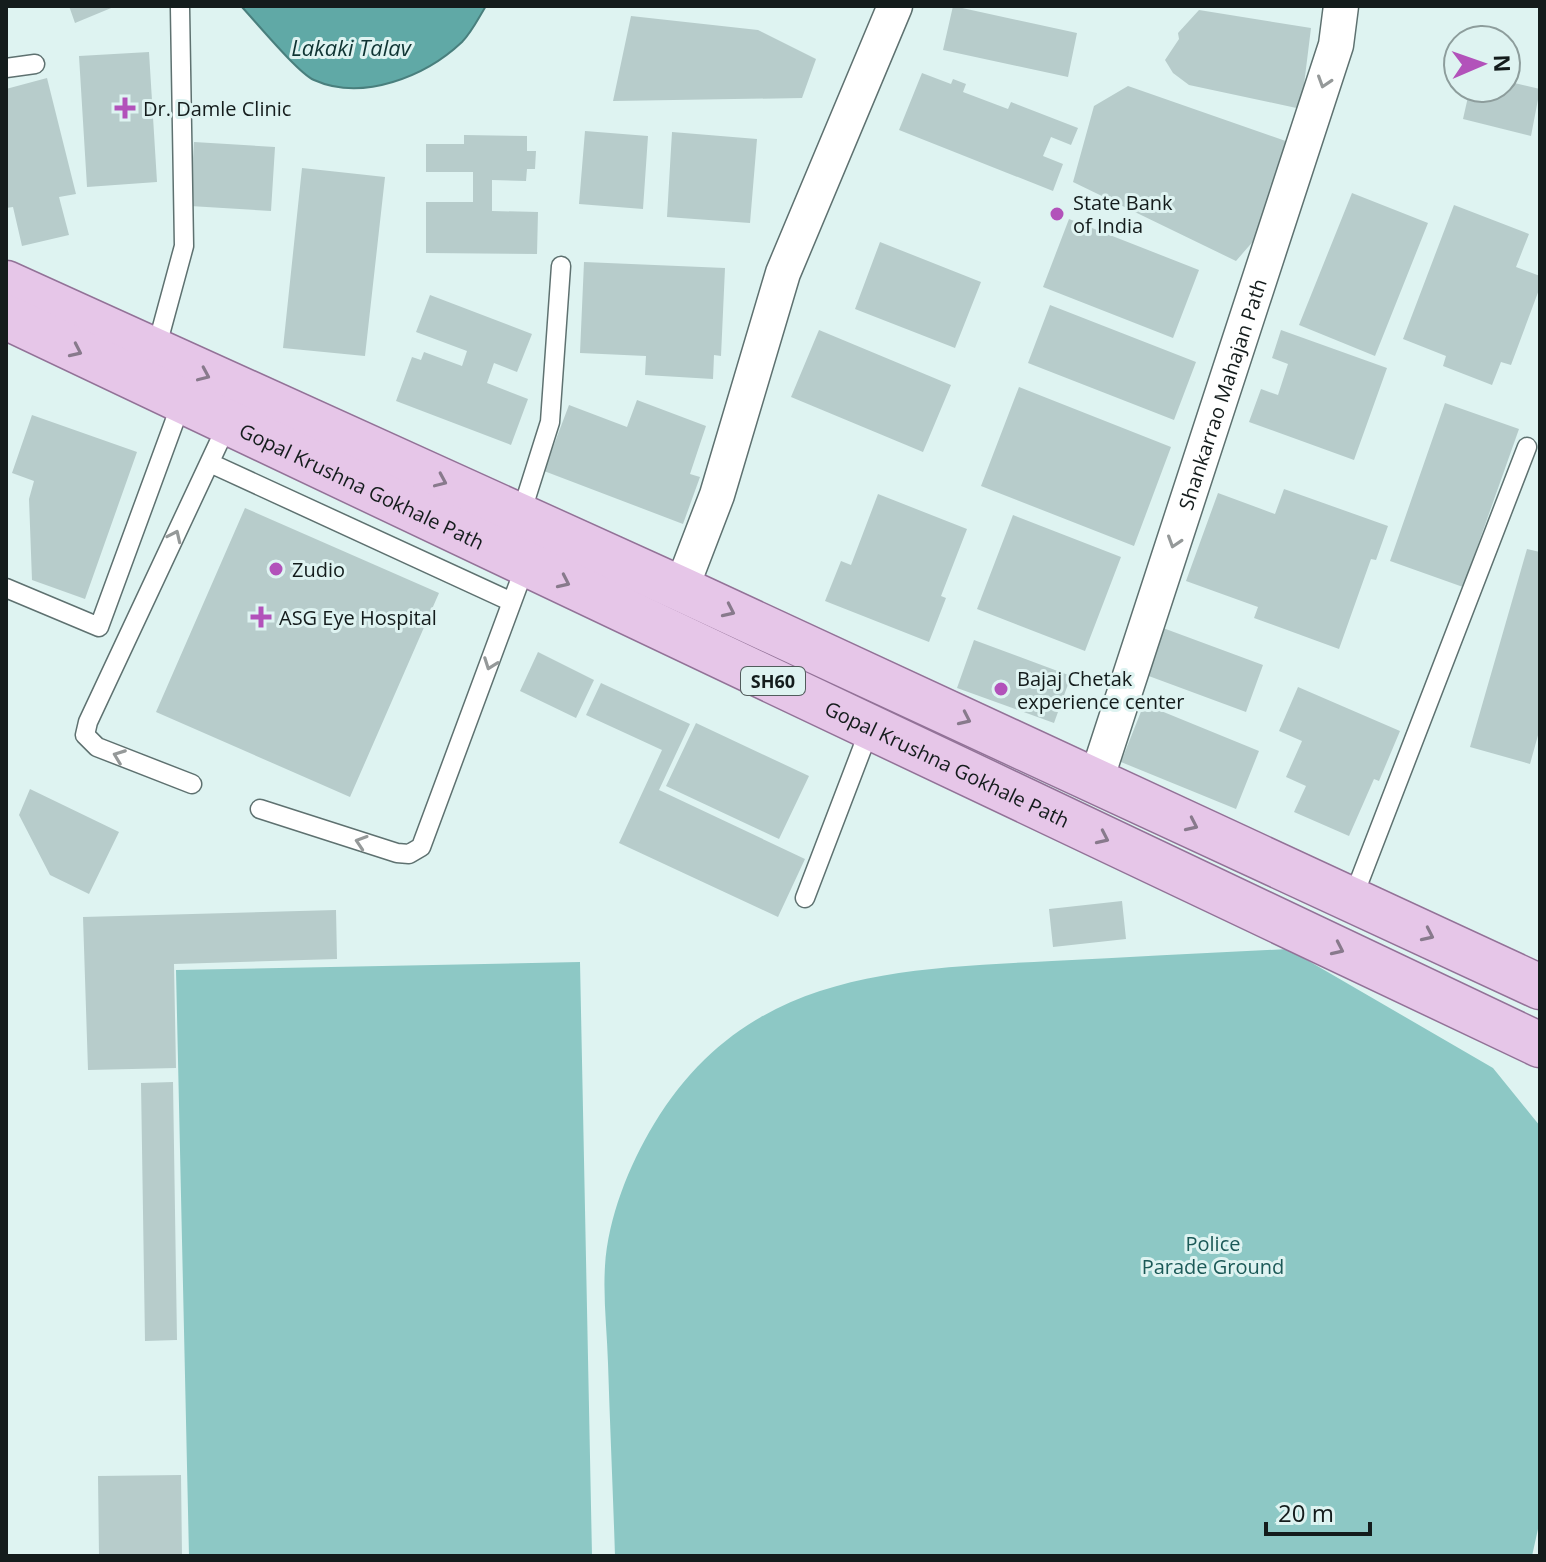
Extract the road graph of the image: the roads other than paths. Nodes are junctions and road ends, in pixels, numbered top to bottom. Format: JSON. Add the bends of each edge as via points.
{"nodes":[{"id":1,"x":895,"y":6,"type":"edge"},
{"id":2,"x":1341,"y":6,"type":"edge"},
{"id":3,"x":180,"y":8,"type":"edge"},
{"id":4,"x":35,"y":64,"type":"dead end"},
{"id":5,"x":6,"y":68,"type":"edge"},
{"id":6,"x":561,"y":266,"type":"dead end"},
{"id":7,"x":6,"y":283,"type":"edge"},
{"id":8,"x":6,"y":317,"type":"edge"},
{"id":9,"x":155,"y":353,"type":"junction"},
{"id":10,"x":182,"y":401,"type":"junction"},
{"id":11,"x":228,"y":423,"type":"junction"},
{"id":12,"x":1527,"y":447,"type":"dead end"},
{"id":13,"x":210,"y":463,"type":"junction"},
{"id":14,"x":520,"y":517,"type":"junction"},
{"id":15,"x":519,"y":583,"type":"junction"},
{"id":16,"x":6,"y":588,"type":"edge"},
{"id":17,"x":681,"y":589,"type":"junction"},
{"id":18,"x":870,"y":728,"type":"junction"},
{"id":19,"x":1096,"y":780,"type":"junction"},
{"id":20,"x":192,"y":784,"type":"dead end"},
{"id":21,"x":260,"y":809,"type":"dead end"},
{"id":22,"x":805,"y":898,"type":"dead end"},
{"id":23,"x":1352,"y":900,"type":"junction"},
{"id":24,"x":1540,"y":987,"type":"edge"},
{"id":25,"x":1540,"y":1045,"type":"edge"}],
"edges":[{"from":1,"to":17,"type":"street","via":[[783,273],[717,495]]},
{"from":2,"to":19,"type":"street","name":"Shankarrao Mahajan Path","one_way":true,"via":[[1336,45]]},
{"from":3,"to":9,"type":"lane","via":[[184,246]]},
{"from":4,"to":5,"type":"lane"},
{"from":6,"to":14,"type":"lane","via":[[550,422]]},
{"from":7,"to":9,"type":"main road","name":"Gopal Krushna Gokhale Path","number":"SH60"},
{"from":8,"to":10,"type":"main road","name":"Gopal Krushna Gokhale Path","number":"SH60","one_way":true},
{"from":9,"to":14,"type":"main road","name":"Gopal Krushna Gokhale Path","number":"SH60","one_way":true},
{"from":10,"to":11,"type":"main road","name":"Gopal Krushna Gokhale Path","number":"SH60"},
{"from":10,"to":16,"type":"lane","via":[[99,627]]},
{"from":11,"to":13,"type":"lane"},
{"from":11,"to":15,"type":"main road","name":"Gopal Krushna Gokhale Path","number":"SH60"},
{"from":12,"to":23,"type":"lane"},
{"from":13,"to":15,"type":"lane"},
{"from":20,"to":13,"type":"lane","one_way":true,"via":[[97,747],[85,735]]},
{"from":14,"to":17,"type":"main road","name":"Gopal Krushna Gokhale Path","number":"SH60"},
{"from":15,"to":18,"type":"main road","name":"Gopal Krushna Gokhale Path","number":"SH60","one_way":true},
{"from":15,"to":21,"type":"lane","one_way":true,"via":[[421,847],[397,853]]},
{"from":17,"to":19,"type":"main road","name":"Gopal Krushna Gokhale Path","number":"SH60","one_way":true},
{"from":18,"to":22,"type":"lane"},
{"from":18,"to":25,"type":"main road","name":"Gopal Krushna Gokhale Path","number":"SH60","one_way":true},
{"from":19,"to":23,"type":"main road","name":"Gopal Krushna Gokhale Path","number":"SH60","one_way":true},
{"from":23,"to":24,"type":"main road","name":"Gopal Krushna Gokhale Path","number":"SH60","one_way":true}]}
